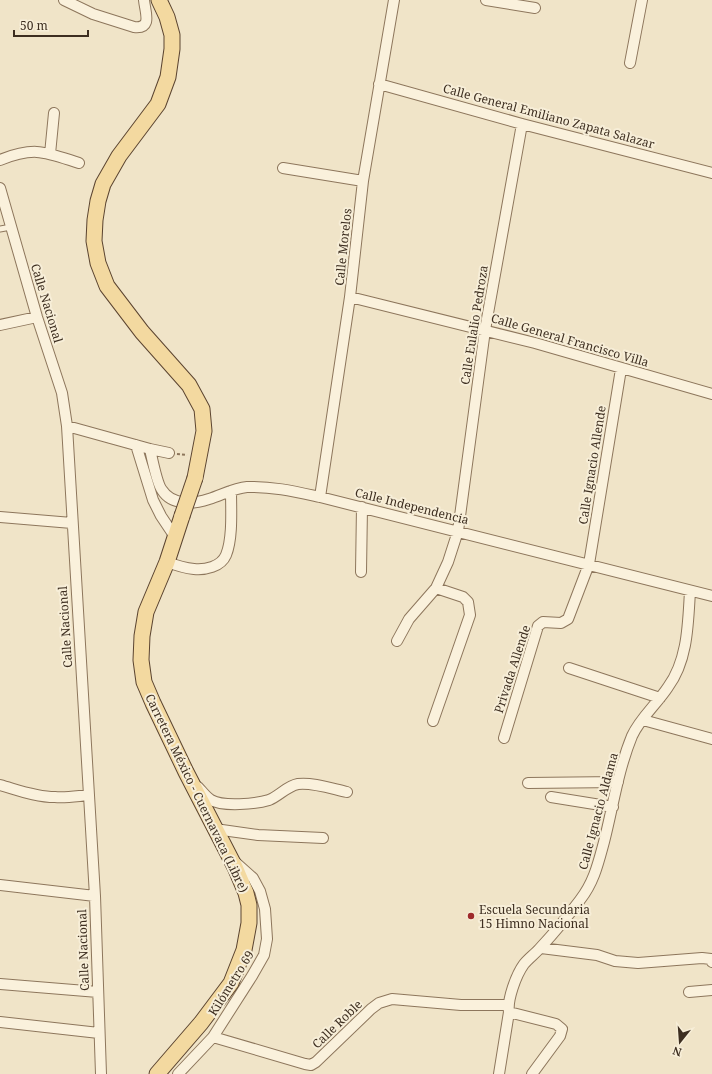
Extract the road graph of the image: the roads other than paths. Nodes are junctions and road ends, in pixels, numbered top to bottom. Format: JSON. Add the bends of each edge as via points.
{"nodes":[{"id":1,"x":64,"y":0,"type":"edge"},
{"id":2,"x":144,"y":0,"type":"edge"},
{"id":3,"x":159,"y":0,"type":"edge"},
{"id":4,"x":394,"y":0,"type":"edge"},
{"id":5,"x":486,"y":0,"type":"edge"},
{"id":6,"x":642,"y":0,"type":"edge"},
{"id":7,"x":535,"y":8,"type":"dead end"},
{"id":8,"x":630,"y":63,"type":"dead end"},
{"id":9,"x":379,"y":84,"type":"junction"},
{"id":10,"x":54,"y":113,"type":"dead end"},
{"id":11,"x":522,"y":124,"type":"junction"},
{"id":12,"x":50,"y":154,"type":"junction"},
{"id":13,"x":0,"y":160,"type":"edge"},
{"id":14,"x":79,"y":162,"type":"dead end"},
{"id":15,"x":283,"y":168,"type":"dead end"},
{"id":16,"x":712,"y":173,"type":"edge"},
{"id":17,"x":363,"y":181,"type":"junction"},
{"id":18,"x":0,"y":188,"type":"edge"},
{"id":19,"x":10,"y":227,"type":"junction"},
{"id":20,"x":0,"y":229,"type":"edge"},
{"id":21,"x":350,"y":297,"type":"junction"},
{"id":22,"x":37,"y":316,"type":"junction"},
{"id":23,"x":0,"y":325,"type":"edge"},
{"id":24,"x":485,"y":330,"type":"junction"},
{"id":25,"x":621,"y":369,"type":"junction"},
{"id":26,"x":712,"y":394,"type":"edge"},
{"id":27,"x":66,"y":426,"type":"junction"},
{"id":28,"x":136,"y":445,"type":"junction"},
{"id":29,"x":150,"y":449,"type":"junction"},
{"id":30,"x":169,"y":453,"type":"dead end"},
{"id":31,"x":231,"y":491,"type":"junction"},
{"id":32,"x":320,"y":496,"type":"junction"},
{"id":33,"x":362,"y":507,"type":"junction"},
{"id":34,"x":0,"y":517,"type":"edge"},
{"id":35,"x":72,"y":523,"type":"junction"},
{"id":36,"x":458,"y":531,"type":"junction"},
{"id":37,"x":174,"y":537,"type":"junction"},
{"id":38,"x":167,"y":562,"type":"junction"},
{"id":39,"x":589,"y":564,"type":"junction"},
{"id":40,"x":362,"y":572,"type":"dead end"},
{"id":41,"x":436,"y":588,"type":"junction"},
{"id":42,"x":690,"y":591,"type":"junction"},
{"id":43,"x":712,"y":596,"type":"edge"},
{"id":44,"x":397,"y":640,"type":"dead end"},
{"id":45,"x":569,"y":668,"type":"dead end"},
{"id":46,"x":660,"y":698,"type":"junction"},
{"id":47,"x":643,"y":720,"type":"junction"},
{"id":48,"x":433,"y":721,"type":"dead end"},
{"id":49,"x":504,"y":738,"type":"dead end"},
{"id":50,"x":712,"y":739,"type":"edge"},
{"id":51,"x":186,"y":772,"type":"junction"},
{"id":52,"x":618,"y":782,"type":"junction"},
{"id":53,"x":528,"y":783,"type":"dead end"},
{"id":54,"x":0,"y":785,"type":"edge"},
{"id":55,"x":347,"y":792,"type":"dead end"},
{"id":56,"x":89,"y":794,"type":"junction"},
{"id":57,"x":550,"y":797,"type":"dead end"},
{"id":58,"x":613,"y":807,"type":"junction"},
{"id":59,"x":215,"y":829,"type":"junction"},
{"id":60,"x":323,"y":838,"type":"dead end"},
{"id":61,"x":229,"y":857,"type":"junction"},
{"id":62,"x":0,"y":885,"type":"edge"},
{"id":63,"x":95,"y":896,"type":"junction"},
{"id":64,"x":541,"y":948,"type":"junction"},
{"id":65,"x":712,"y":962,"type":"edge"},
{"id":66,"x":0,"y":984,"type":"edge"},
{"id":67,"x":712,"y":990,"type":"edge"},
{"id":68,"x":98,"y":992,"type":"junction"},
{"id":69,"x":689,"y":992,"type":"dead end"},
{"id":70,"x":508,"y":1009,"type":"junction"},
{"id":71,"x":0,"y":1022,"type":"edge"},
{"id":72,"x":99,"y":1033,"type":"junction"},
{"id":73,"x":213,"y":1037,"type":"junction"},
{"id":74,"x":101,"y":1074,"type":"edge"},
{"id":75,"x":157,"y":1074,"type":"edge"},
{"id":76,"x":178,"y":1074,"type":"edge"},
{"id":77,"x":499,"y":1074,"type":"edge"},
{"id":78,"x":532,"y":1074,"type":"edge"}],
"edges":[{"from":1,"to":2,"type":"street","via":[[93,14],[139,27],[146,22]]},
{"from":3,"to":37,"type":"main road","name":"Carretera México - Cuernavaca (Libre)","bridge":true,"via":[[172,35],[168,77],[158,104],[109,170],[102,184],[94,241],[98,263],[107,286],[142,332],[189,385],[202,409],[204,431],[195,478]]},
{"from":4,"to":9,"type":"street","name":"Calle Morelos"},
{"from":5,"to":7,"type":"street"},
{"from":6,"to":8,"type":"street"},
{"from":9,"to":11,"type":"street","name":"Calle General Emiliano Zapata Salazar"},
{"from":9,"to":17,"type":"street","name":"Calle Morelos"},
{"from":10,"to":12,"type":"street"},
{"from":11,"to":16,"type":"street","name":"Calle General Emiliano Zapata Salazar"},
{"from":11,"to":24,"type":"street","name":"Calle Eulalio Pedroza"},
{"from":12,"to":13,"type":"street","via":[[26,152]]},
{"from":12,"to":14,"type":"street"},
{"from":15,"to":17,"type":"street"},
{"from":17,"to":21,"type":"street","name":"Calle Morelos"},
{"from":18,"to":19,"type":"street","name":"Calle Nacional"},
{"from":19,"to":20,"type":"lane"},
{"from":19,"to":22,"type":"street","name":"Calle Nacional"},
{"from":21,"to":24,"type":"street","name":"Calle General Francisco Villa"},
{"from":21,"to":32,"type":"street","name":"Calle Morelos"},
{"from":22,"to":23,"type":"street"},
{"from":22,"to":27,"type":"street","name":"Calle Nacional","via":[[62,393]]},
{"from":24,"to":25,"type":"street","name":"Calle General Francisco Villa"},
{"from":24,"to":36,"type":"street","name":"Calle Eulalio Pedroza"},
{"from":25,"to":26,"type":"street","name":"Calle General Francisco Villa"},
{"from":25,"to":39,"type":"street","name":"Calle Ignacio Allende"},
{"from":27,"to":28,"type":"street"},
{"from":27,"to":35,"type":"street","name":"Calle Nacional"},
{"from":28,"to":29,"type":"street"},
{"from":28,"to":37,"type":"street","via":[[153,500]]},
{"from":29,"to":30,"type":"street"},
{"from":29,"to":31,"type":"street","name":"Calle Independencia","via":[[161,490],[169,498],[192,503]]},
{"from":31,"to":32,"type":"street","name":"Calle Independencia","via":[[246,487],[272,488]]},
{"from":31,"to":38,"type":"street","via":[[231,526],[226,556],[218,564],[205,569]]},
{"from":32,"to":33,"type":"street","name":"Calle Independencia"},
{"from":33,"to":36,"type":"street","name":"Calle Independencia"},
{"from":33,"to":40,"type":"street"},
{"from":34,"to":35,"type":"street"},
{"from":35,"to":56,"type":"street","name":"Calle Nacional"},
{"from":36,"to":39,"type":"street","name":"Calle Independencia"},
{"from":36,"to":41,"type":"street","name":"Calle Eulalio Pedroza"},
{"from":37,"to":38,"type":"main road","name":"Carretera México - Cuernavaca (Libre)"},
{"from":38,"to":51,"type":"main road","name":"Carretera México - Cuernavaca (Libre)","via":[[146,612],[142,660],[144,682]]},
{"from":39,"to":42,"type":"street","name":"Calle Independencia"},
{"from":39,"to":49,"type":"street","name":"Privada Allende","via":[[568,619],[561,623],[543,622],[538,626]]},
{"from":41,"to":44,"type":"street","name":"Calle Eulalio Pedroza","via":[[409,619]]},
{"from":41,"to":48,"type":"street","via":[[464,597],[468,602],[470,615]]},
{"from":42,"to":43,"type":"street","name":"Calle Independencia"},
{"from":42,"to":46,"type":"street","name":"Calle Ignacio Aldama","via":[[687,635],[681,659],[676,675]]},
{"from":45,"to":46,"type":"street"},
{"from":46,"to":47,"type":"street","name":"Calle Ignacio Aldama"},
{"from":47,"to":50,"type":"street"},
{"from":47,"to":52,"type":"street","name":"Calle Ignacio Aldama","via":[[633,736]]},
{"from":51,"to":55,"type":"street","via":[[205,795],[219,803],[260,802],[296,784],[304,783]]},
{"from":51,"to":59,"type":"main road","name":"Carretera México - Cuernavaca (Libre)"},
{"from":52,"to":53,"type":"street"},
{"from":52,"to":58,"type":"street","name":"Calle Ignacio Aldama"},
{"from":54,"to":56,"type":"street","via":[[53,797],[66,798]]},
{"from":56,"to":63,"type":"street","name":"Calle Nacional"},
{"from":57,"to":58,"type":"street"},
{"from":58,"to":64,"type":"street","name":"Calle Ignacio Aldama","via":[[591,885]]},
{"from":59,"to":60,"type":"street","via":[[258,835]]},
{"from":59,"to":61,"type":"main road","name":"Carretera México - Cuernavaca (Libre)"},
{"from":61,"to":73,"type":"street","name":"Kilómetro 69","via":[[253,878],[260,891],[266,909],[267,939],[264,955]]},
{"from":61,"to":75,"type":"main road","name":"Carretera México - Cuernavaca (Libre)","via":[[249,905],[244,950],[231,983],[202,1023]]},
{"from":62,"to":63,"type":"street"},
{"from":63,"to":68,"type":"street","name":"Calle Nacional"},
{"from":64,"to":65,"type":"street","via":[[638,963],[702,958]]},
{"from":64,"to":70,"type":"street","name":"Calle Ignacio Aldama","via":[[524,965],[517,978]]},
{"from":66,"to":68,"type":"street"},
{"from":67,"to":69,"type":"street"},
{"from":68,"to":72,"type":"street","name":"Calle Nacional"},
{"from":70,"to":73,"type":"street","name":"Calle Roble","via":[[392,999],[371,1009],[311,1065]]},
{"from":70,"to":77,"type":"street","name":"Calle Ignacio Aldama"},
{"from":70,"to":78,"type":"street","name":"Calle Roble","via":[[556,1024],[562,1029],[560,1036]]},
{"from":71,"to":72,"type":"street"},
{"from":72,"to":74,"type":"street","name":"Calle Nacional"},
{"from":73,"to":76,"type":"street","name":"Kilómetro 69"}]}
